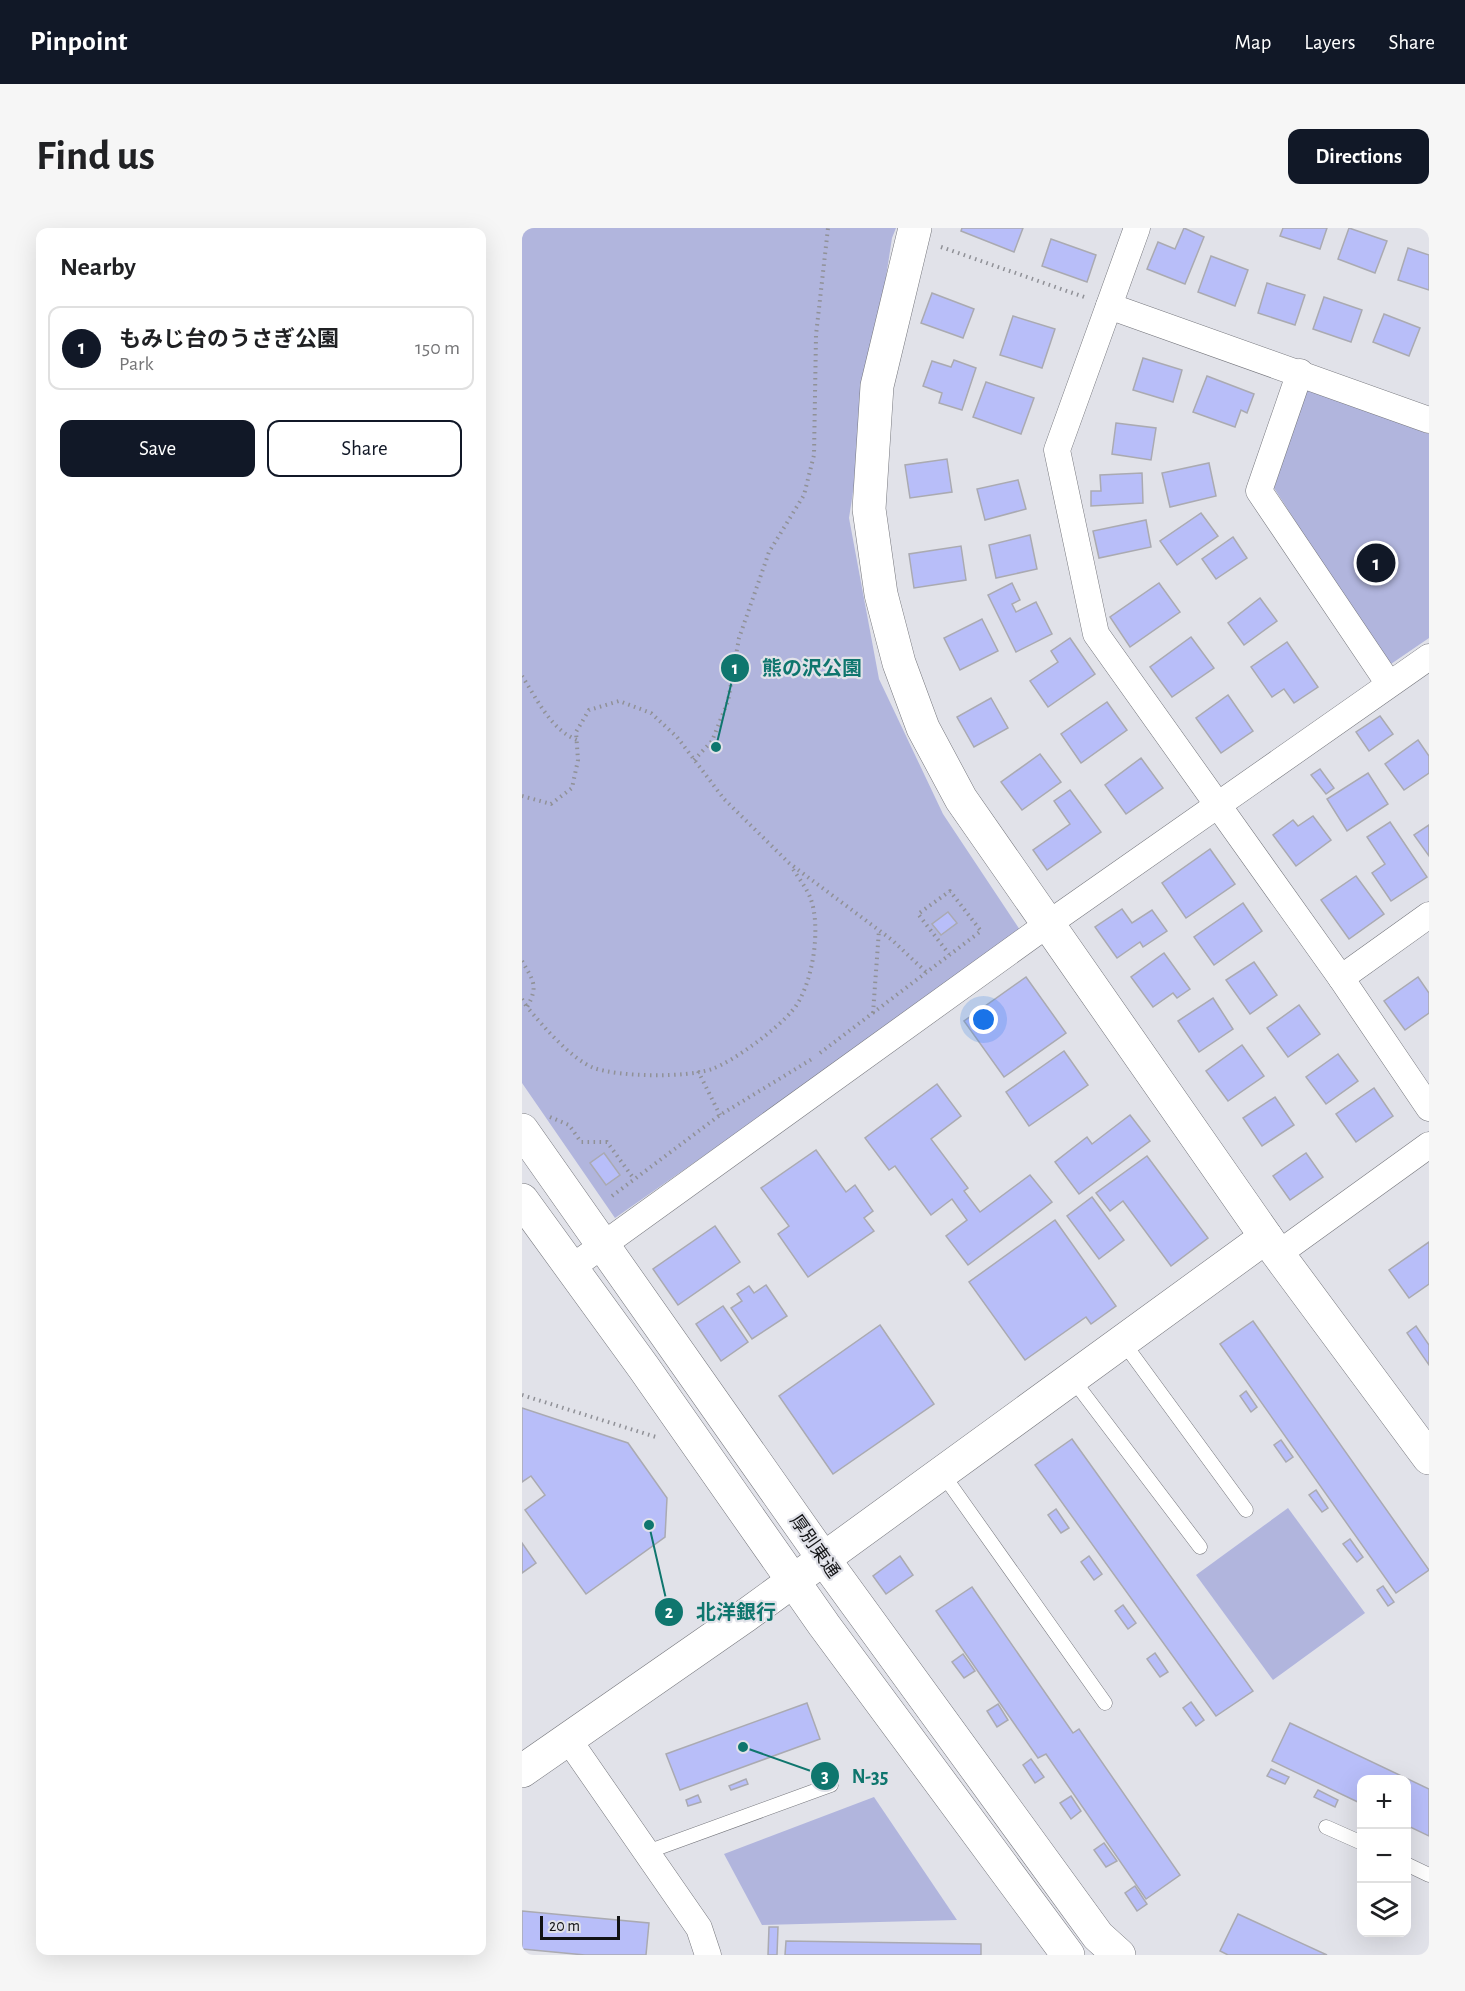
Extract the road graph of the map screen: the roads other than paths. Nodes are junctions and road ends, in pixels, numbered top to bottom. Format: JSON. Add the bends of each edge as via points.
{"nodes":[{"id":1,"x":1137,"y":228,"type":"edge"},
{"id":2,"x":914,"y":232,"type":"edge"},
{"id":3,"x":1109,"y":306,"type":"junction"},
{"id":4,"x":1300,"y":372,"type":"junction"},
{"id":5,"x":1429,"y":420,"type":"edge"},
{"id":6,"x":1429,"y":657,"type":"edge"},
{"id":7,"x":1389,"y":684,"type":"junction"},
{"id":8,"x":1216,"y":805,"type":"junction"},
{"id":9,"x":1429,"y":915,"type":"edge"},
{"id":10,"x":1048,"y":924,"type":"junction"},
{"id":11,"x":1341,"y":978,"type":"junction"},
{"id":12,"x":1429,"y":1108,"type":"edge"},
{"id":13,"x":533,"y":1122,"type":"edge"},
{"id":14,"x":1429,"y":1145,"type":"edge"},
{"id":15,"x":522,"y":1200,"type":"edge"},
{"id":16,"x":604,"y":1244,"type":"junction"},
{"id":17,"x":1272,"y":1245,"type":"junction"},
{"id":18,"x":571,"y":1268,"type":"junction"},
{"id":19,"x":1122,"y":1340,"type":"junction"},
{"id":20,"x":1071,"y":1377,"type":"junction"},
{"id":21,"x":1429,"y":1458,"type":"edge"},
{"id":22,"x":942,"y":1473,"type":"junction"},
{"id":23,"x":1246,"y":1510,"type":"dead end"},
{"id":24,"x":1200,"y":1548,"type":"dead end"},
{"id":25,"x":823,"y":1558,"type":"junction"},
{"id":26,"x":792,"y":1581,"type":"junction"},
{"id":27,"x":1106,"y":1703,"type":"dead end"},
{"id":28,"x":568,"y":1739,"type":"junction"},
{"id":29,"x":522,"y":1771,"type":"edge"},
{"id":30,"x":831,"y":1785,"type":"dead end"},
{"id":31,"x":1326,"y":1827,"type":"dead end"},
{"id":32,"x":1357,"y":1842,"type":"edge"},
{"id":33,"x":647,"y":1852,"type":"junction"},
{"id":34,"x":1411,"y":1866,"type":"edge"},
{"id":35,"x":1429,"y":1875,"type":"edge"},
{"id":36,"x":708,"y":1955,"type":"edge"},
{"id":37,"x":1068,"y":1955,"type":"edge"},
{"id":38,"x":1119,"y":1955,"type":"edge"}],
"edges":[{"from":1,"to":3,"type":"street"},
{"from":2,"to":10,"type":"street","via":[[877,386],[869,509],[881,594],[899,663],[923,728],[961,799]]},
{"from":3,"to":4,"type":"street"},
{"from":3,"to":8,"type":"street","via":[[1057,450],[1059,462],[1096,633]]},
{"from":4,"to":5,"type":"street"},
{"from":4,"to":7,"type":"street","via":[[1259,491]]},
{"from":6,"to":7,"type":"street"},
{"from":7,"to":8,"type":"street"},
{"from":8,"to":10,"type":"street"},
{"from":8,"to":11,"type":"street"},
{"from":9,"to":11,"type":"street"},
{"from":10,"to":16,"type":"street"},
{"from":10,"to":17,"type":"street"},
{"from":11,"to":12,"type":"street"},
{"from":13,"to":16,"type":"street","name":"厚別東通"},
{"from":14,"to":17,"type":"street"},
{"from":15,"to":18,"type":"street"},
{"from":16,"to":18,"type":"street"},
{"from":16,"to":25,"type":"street","name":"厚別東通"},
{"from":17,"to":19,"type":"street"},
{"from":17,"to":21,"type":"street"},
{"from":18,"to":26,"type":"street"},
{"from":19,"to":20,"type":"street"},
{"from":19,"to":23,"type":"lane"},
{"from":20,"to":22,"type":"street"},
{"from":20,"to":24,"type":"lane"},
{"from":22,"to":25,"type":"street"},
{"from":22,"to":27,"type":"lane"},
{"from":25,"to":26,"type":"street"},
{"from":25,"to":38,"type":"street","name":"厚別東通","via":[[1098,1936]]},
{"from":26,"to":28,"type":"street"},
{"from":26,"to":37,"type":"street"},
{"from":28,"to":29,"type":"street"},
{"from":28,"to":33,"type":"street"},
{"from":30,"to":33,"type":"lane"},
{"from":31,"to":32,"type":"lane"},
{"from":33,"to":36,"type":"street","via":[[699,1928]]},
{"from":34,"to":35,"type":"lane"}]}
